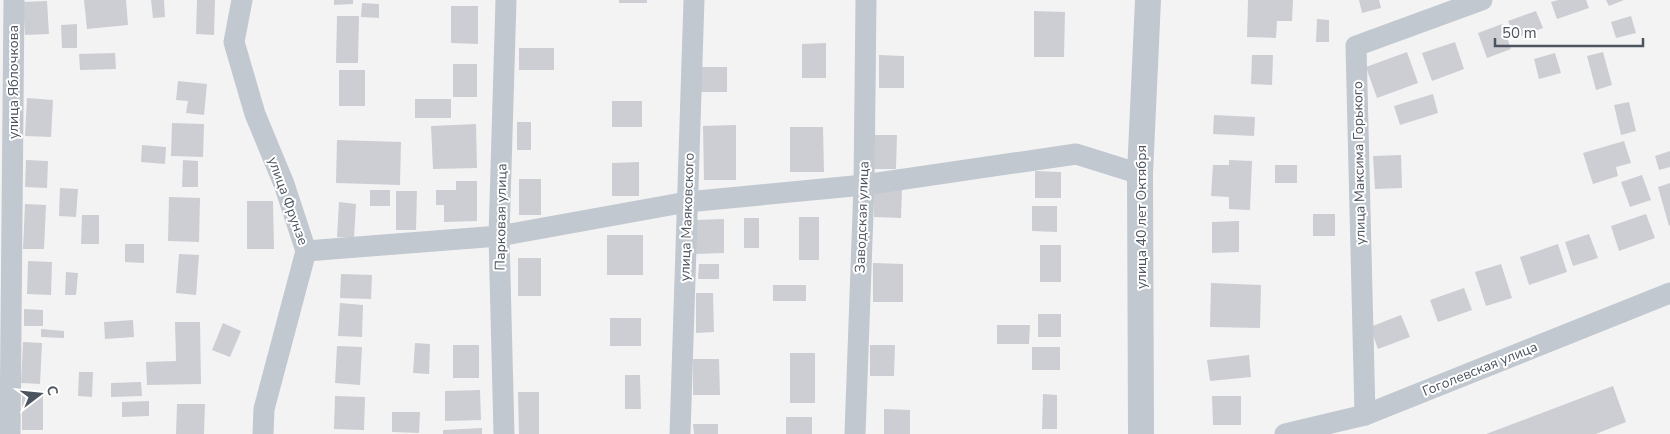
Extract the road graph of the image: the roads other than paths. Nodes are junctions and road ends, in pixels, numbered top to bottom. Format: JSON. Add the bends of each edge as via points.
{"nodes":[{"id":1,"x":14,"y":0,"type":"edge"},
{"id":2,"x":242,"y":0,"type":"edge"},
{"id":3,"x":506,"y":0,"type":"edge"},
{"id":4,"x":694,"y":0,"type":"edge"},
{"id":5,"x":866,"y":0,"type":"edge"},
{"id":6,"x":1148,"y":0,"type":"edge"},
{"id":7,"x":1482,"y":0,"type":"edge"},
{"id":8,"x":1140,"y":174,"type":"junction"},
{"id":9,"x":864,"y":185,"type":"junction"},
{"id":10,"x":687,"y":202,"type":"junction"},
{"id":11,"x":499,"y":236,"type":"junction"},
{"id":12,"x":306,"y":251,"type":"junction"},
{"id":13,"x":1670,"y":293,"type":"edge"},
{"id":14,"x":1365,"y":415,"type":"junction"},
{"id":15,"x":10,"y":434,"type":"edge"},
{"id":16,"x":263,"y":434,"type":"edge"},
{"id":17,"x":504,"y":434,"type":"edge"},
{"id":18,"x":680,"y":434,"type":"edge"},
{"id":19,"x":854,"y":434,"type":"edge"},
{"id":20,"x":1141,"y":434,"type":"edge"},
{"id":21,"x":1286,"y":434,"type":"edge"}],
"edges":[{"from":1,"to":15,"type":"street","name":"улица Яблочкова"},
{"from":2,"to":12,"type":"street","name":"улица Фрунзе","via":[[234,42],[255,114],[284,184]]},
{"from":3,"to":11,"type":"street","name":"Парковая улица"},
{"from":4,"to":10,"type":"street","name":"улица Маяковского"},
{"from":5,"to":9,"type":"street","name":"Заводская улица"},
{"from":6,"to":8,"type":"street","name":"улица 40 лет Октября"},
{"from":7,"to":14,"type":"street","name":"улица Максима Горького","via":[[1356,46]]},
{"from":8,"to":9,"type":"street","via":[[1076,154]]},
{"from":8,"to":20,"type":"street","name":"улица 40 лет Октября"},
{"from":9,"to":10,"type":"street"},
{"from":9,"to":19,"type":"street","name":"Заводская улица"},
{"from":10,"to":11,"type":"street"},
{"from":10,"to":18,"type":"street","name":"улица Маяковского"},
{"from":11,"to":12,"type":"street"},
{"from":11,"to":17,"type":"street","name":"Парковая улица"},
{"from":12,"to":16,"type":"street","name":"улица Фрунзе","via":[[264,409]]},
{"from":13,"to":14,"type":"street","name":"Гоголевская улица"},
{"from":14,"to":21,"type":"street","name":"Гоголевская улица"}]}
